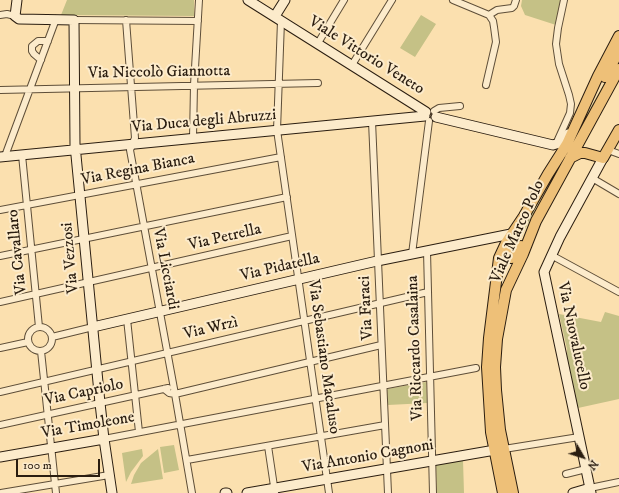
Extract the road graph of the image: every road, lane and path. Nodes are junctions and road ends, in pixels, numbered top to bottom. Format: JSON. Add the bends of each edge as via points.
{"nodes":[{"id":1,"x":17,"y":0,"type":"edge"},
{"id":2,"x":199,"y":0,"type":"edge"},
{"id":3,"x":248,"y":0,"type":"edge"},
{"id":4,"x":285,"y":0,"type":"edge"},
{"id":5,"x":344,"y":0,"type":"edge"},
{"id":6,"x":392,"y":0,"type":"edge"},
{"id":7,"x":453,"y":0,"type":"edge"},
{"id":8,"x":516,"y":0,"type":"edge"},
{"id":9,"x":564,"y":0,"type":"edge"},
{"id":10,"x":0,"y":15,"type":"edge"},
{"id":11,"x":489,"y":15,"type":"junction"},
{"id":12,"x":15,"y":16,"type":"junction"},
{"id":13,"x":278,"y":18,"type":"junction"},
{"id":14,"x":56,"y":20,"type":"junction"},
{"id":15,"x":74,"y":20,"type":"junction"},
{"id":16,"x":126,"y":20,"type":"junction"},
{"id":17,"x":198,"y":21,"type":"junction"},
{"id":18,"x":619,"y":36,"type":"edge"},
{"id":19,"x":49,"y":38,"type":"junction"},
{"id":20,"x":318,"y":43,"type":"junction"},
{"id":21,"x":619,"y":51,"type":"edge"},
{"id":22,"x":42,"y":57,"type":"junction"},
{"id":23,"x":352,"y":65,"type":"junction"},
{"id":24,"x":619,"y":69,"type":"edge"},
{"id":25,"x":318,"y":83,"type":"dead end"},
{"id":26,"x":279,"y":84,"type":"junction"},
{"id":27,"x":194,"y":85,"type":"junction"},
{"id":28,"x":486,"y":85,"type":"dead end"},
{"id":29,"x":131,"y":87,"type":"junction"},
{"id":30,"x":75,"y":88,"type":"junction"},
{"id":31,"x":30,"y":89,"type":"junction"},
{"id":32,"x":0,"y":90,"type":"edge"},
{"id":33,"x":460,"y":106,"type":"dead end"},
{"id":34,"x":430,"y":115,"type":"junction"},
{"id":35,"x":579,"y":119,"type":"junction"},
{"id":36,"x":372,"y":122,"type":"junction"},
{"id":37,"x":277,"y":130,"type":"junction"},
{"id":38,"x":619,"y":130,"type":"edge"},
{"id":39,"x":582,"y":136,"type":"junction"},
{"id":40,"x":193,"y":138,"type":"junction"},
{"id":41,"x":540,"y":143,"type":"junction"},
{"id":42,"x":132,"y":144,"type":"junction"},
{"id":43,"x":555,"y":145,"type":"junction"},
{"id":44,"x":76,"y":150,"type":"junction"},
{"id":45,"x":585,"y":153,"type":"junction"},
{"id":46,"x":606,"y":154,"type":"junction"},
{"id":47,"x":619,"y":154,"type":"edge"},
{"id":48,"x":22,"y":155,"type":"junction"},
{"id":49,"x":281,"y":156,"type":"junction"},
{"id":50,"x":3,"y":157,"type":"edge"},
{"id":51,"x":570,"y":158,"type":"junction"},
{"id":52,"x":548,"y":174,"type":"junction"},
{"id":53,"x":592,"y":178,"type":"junction"},
{"id":54,"x":136,"y":184,"type":"junction"},
{"id":55,"x":619,"y":194,"type":"edge"},
{"id":56,"x":80,"y":195,"type":"junction"},
{"id":57,"x":287,"y":197,"type":"junction"},
{"id":58,"x":26,"y":205,"type":"junction"},
{"id":59,"x":0,"y":210,"type":"edge"},
{"id":60,"x":536,"y":221,"type":"junction"},
{"id":61,"x":144,"y":226,"type":"junction"},
{"id":62,"x":292,"y":236,"type":"junction"},
{"id":63,"x":85,"y":238,"type":"junction"},
{"id":64,"x":509,"y":239,"type":"junction"},
{"id":65,"x":31,"y":249,"type":"junction"},
{"id":66,"x":427,"y":251,"type":"junction"},
{"id":67,"x":412,"y":254,"type":"junction"},
{"id":68,"x":551,"y":255,"type":"junction"},
{"id":69,"x":0,"y":256,"type":"edge"},
{"id":70,"x":377,"y":261,"type":"junction"},
{"id":71,"x":152,"y":268,"type":"junction"},
{"id":72,"x":298,"y":279,"type":"junction"},
{"id":73,"x":88,"y":282,"type":"junction"},
{"id":74,"x":428,"y":292,"type":"junction"},
{"id":75,"x":619,"y":292,"type":"edge"},
{"id":76,"x":36,"y":294,"type":"junction"},
{"id":77,"x":0,"y":302,"type":"edge"},
{"id":78,"x":380,"y":303,"type":"junction"},
{"id":79,"x":160,"y":311,"type":"junction"},
{"id":80,"x":127,"y":319,"type":"junction"},
{"id":81,"x":304,"y":321,"type":"junction"},
{"id":82,"x":39,"y":325,"type":"junction"},
{"id":83,"x":93,"y":327,"type":"junction"},
{"id":84,"x":54,"y":336,"type":"junction"},
{"id":85,"x":26,"y":342,"type":"junction"},
{"id":86,"x":381,"y":345,"type":"junction"},
{"id":87,"x":0,"y":348,"type":"edge"},
{"id":88,"x":167,"y":353,"type":"junction"},
{"id":89,"x":41,"y":354,"type":"junction"},
{"id":90,"x":131,"y":362,"type":"junction"},
{"id":91,"x":310,"y":362,"type":"junction"},
{"id":92,"x":476,"y":368,"type":"dead end"},
{"id":93,"x":97,"y":370,"type":"junction"},
{"id":94,"x":430,"y":376,"type":"junction"},
{"id":95,"x":44,"y":382,"type":"junction"},
{"id":96,"x":383,"y":385,"type":"junction"},
{"id":97,"x":174,"y":387,"type":"junction"},
{"id":98,"x":164,"y":389,"type":"junction"},
{"id":99,"x":0,"y":392,"type":"edge"},
{"id":100,"x":175,"y":394,"type":"junction"},
{"id":101,"x":135,"y":395,"type":"junction"},
{"id":102,"x":316,"y":398,"type":"junction"},
{"id":103,"x":100,"y":403,"type":"junction"},
{"id":104,"x":48,"y":414,"type":"junction"},
{"id":105,"x":181,"y":424,"type":"junction"},
{"id":106,"x":0,"y":425,"type":"edge"},
{"id":107,"x":385,"y":425,"type":"junction"},
{"id":108,"x":139,"y":432,"type":"junction"},
{"id":109,"x":321,"y":436,"type":"junction"},
{"id":110,"x":579,"y":437,"type":"junction"},
{"id":111,"x":104,"y":439,"type":"junction"},
{"id":112,"x":268,"y":446,"type":"junction"},
{"id":113,"x":51,"y":448,"type":"junction"},
{"id":114,"x":499,"y":450,"type":"junction"},
{"id":115,"x":0,"y":457,"type":"edge"},
{"id":116,"x":187,"y":460,"type":"junction"},
{"id":117,"x":432,"y":461,"type":"junction"},
{"id":118,"x":387,"y":469,"type":"junction"},
{"id":119,"x":586,"y":469,"type":"junction"},
{"id":120,"x":566,"y":474,"type":"dead end"},
{"id":121,"x":109,"y":475,"type":"junction"},
{"id":122,"x":327,"y":479,"type":"junction"},
{"id":123,"x":619,"y":482,"type":"edge"},
{"id":124,"x":54,"y":484,"type":"junction"},
{"id":125,"x":0,"y":489,"type":"edge"},
{"id":126,"x":591,"y":490,"type":"edge"},
{"id":127,"x":275,"y":491,"type":"edge"},
{"id":128,"x":0,"y":493,"type":"edge"},
{"id":129,"x":56,"y":493,"type":"edge"},
{"id":130,"x":112,"y":493,"type":"edge"},
{"id":131,"x":192,"y":493,"type":"edge"},
{"id":132,"x":247,"y":493,"type":"edge"},
{"id":133,"x":329,"y":493,"type":"edge"},
{"id":134,"x":388,"y":493,"type":"edge"},
{"id":135,"x":433,"y":493,"type":"edge"},
{"id":136,"x":503,"y":493,"type":"edge"},
{"id":137,"x":513,"y":493,"type":"edge"},
{"id":138,"x":573,"y":493,"type":"edge"}],
"edges":[{"from":1,"to":12,"type":"main road"},
{"from":2,"to":17,"type":"street"},
{"from":3,"to":13,"type":"main road","name":"Viale Vittorio Veneto"},
{"from":4,"to":13,"type":"main road"},
{"from":5,"to":20,"type":"street"},
{"from":6,"to":23,"type":"street"},
{"from":7,"to":11,"type":"street"},
{"from":8,"to":11,"type":"street","via":[[512,8],[497,10]]},
{"from":9,"to":43,"type":"street","via":[[556,44],[571,104],[570,113]]},
{"from":10,"to":12,"type":"street"},
{"from":11,"to":28,"type":"street","via":[[493,21],[496,42]]},
{"from":12,"to":14,"type":"main road","via":[[23,19]]},
{"from":13,"to":20,"type":"main road","name":"Viale Vittorio Veneto"},
{"from":13,"to":26,"type":"street","name":"Via Sebastiano Macaluso"},
{"from":14,"to":15,"type":"main road"},
{"from":14,"to":19,"type":"street"},
{"from":15,"to":16,"type":"street"},
{"from":15,"to":30,"type":"main road","name":"Via Vezzosi"},
{"from":16,"to":17,"type":"street"},
{"from":16,"to":29,"type":"street","name":"Via Licciardi"},
{"from":17,"to":27,"type":"street"},
{"from":18,"to":35,"type":"main road"},
{"from":19,"to":22,"type":"street"},
{"from":19,"to":22,"type":"street","via":[[32,44],[33,53]]},
{"from":20,"to":23,"type":"main road","name":"Viale Vittorio Veneto"},
{"from":21,"to":35,"type":"main road"},
{"from":22,"to":31,"type":"street"},
{"from":23,"to":34,"type":"main road","name":"Viale Vittorio Veneto"},
{"from":24,"to":39,"type":"main road","name":"Viale Marco Polo"},
{"from":25,"to":26,"type":"street","name":"Via Niccolò Giannotta"},
{"from":26,"to":27,"type":"street","name":"Via Niccolò Giannotta"},
{"from":26,"to":37,"type":"street","name":"Via Sebastiano Macaluso"},
{"from":27,"to":29,"type":"street","name":"Via Niccolò Giannotta"},
{"from":27,"to":40,"type":"street"},
{"from":29,"to":30,"type":"street","name":"Via Niccolò Giannotta"},
{"from":29,"to":42,"type":"street","name":"Via Licciardi","via":[[135,138]]},
{"from":30,"to":31,"type":"street","name":"Via Niccolò Giannotta"},
{"from":30,"to":44,"type":"main road","name":"Via Vezzosi"},
{"from":31,"to":32,"type":"street","name":"Via Niccolò Giannotta"},
{"from":31,"to":50,"type":"street"},
{"from":33,"to":34,"type":"street","via":[[439,108]]},
{"from":34,"to":36,"type":"main road","name":"Via Duca degli Abruzzi"},
{"from":34,"to":41,"type":"main road"},
{"from":34,"to":67,"type":"street"},
{"from":35,"to":43,"type":"main road","via":[[563,142]]},
{"from":35,"to":52,"type":"main road","name":"Viale Marco Polo"},
{"from":36,"to":37,"type":"main road","name":"Via Duca degli Abruzzi"},
{"from":36,"to":70,"type":"street","name":"Via Faraci"},
{"from":37,"to":40,"type":"main road","name":"Via Duca degli Abruzzi"},
{"from":37,"to":49,"type":"street","name":"Via Sebastiano Macaluso"},
{"from":38,"to":46,"type":"main road","name":"Via Nuovalucello"},
{"from":39,"to":45,"type":"main road","via":[[581,148]]},
{"from":39,"to":51,"type":"main road","name":"Viale Marco Polo"},
{"from":40,"to":42,"type":"main road","name":"Via Duca degli Abruzzi"},
{"from":41,"to":43,"type":"main road"},
{"from":41,"to":52,"type":"main road","via":[[553,152]]},
{"from":42,"to":44,"type":"main road","name":"Via Duca degli Abruzzi"},
{"from":42,"to":54,"type":"street","name":"Via Licciardi","via":[[130,150]]},
{"from":44,"to":48,"type":"main road","name":"Via Duca degli Abruzzi"},
{"from":44,"to":56,"type":"main road","name":"Via Vezzosi"},
{"from":45,"to":46,"type":"main road"},
{"from":45,"to":51,"type":"main road"},
{"from":46,"to":47,"type":"street"},
{"from":46,"to":53,"type":"main road","name":"Via Nuovalucello"},
{"from":48,"to":50,"type":"main road","name":"Via Duca degli Abruzzi"},
{"from":48,"to":58,"type":"street","name":"Via Cavallaro"},
{"from":49,"to":54,"type":"street","name":"Via Regina Bianca"},
{"from":49,"to":57,"type":"street","name":"Via Sebastiano Macaluso"},
{"from":51,"to":60,"type":"main road","name":"Viale Marco Polo"},
{"from":52,"to":64,"type":"main road","name":"Viale Marco Polo"},
{"from":53,"to":55,"type":"street"},
{"from":53,"to":68,"type":"main road","name":"Via Nuovalucello"},
{"from":54,"to":56,"type":"street","name":"Via Regina Bianca"},
{"from":54,"to":61,"type":"street","name":"Via Licciardi"},
{"from":56,"to":58,"type":"street","name":"Via Regina Bianca"},
{"from":56,"to":63,"type":"main road","name":"Via Vezzosi"},
{"from":57,"to":61,"type":"street"},
{"from":57,"to":62,"type":"street","name":"Via Sebastiano Macaluso"},
{"from":58,"to":59,"type":"street","name":"Via Regina Bianca"},
{"from":58,"to":65,"type":"street","name":"Via Cavallaro"},
{"from":60,"to":64,"type":"main road","via":[[513,258],[506,255]]},
{"from":60,"to":114,"type":"main road","name":"Viale Marco Polo","via":[[506,290],[497,339],[495,367]]},
{"from":61,"to":63,"type":"street"},
{"from":61,"to":71,"type":"street","name":"Via Licciardi"},
{"from":62,"to":71,"type":"street","name":"Via Petrella"},
{"from":62,"to":72,"type":"street","name":"Via Sebastiano Macaluso"},
{"from":63,"to":65,"type":"street"},
{"from":63,"to":73,"type":"main road","name":"Via Vezzosi"},
{"from":64,"to":66,"type":"main road","name":"Via Pidatella"},
{"from":64,"to":114,"type":"main road","name":"Viale Marco Polo","via":[[497,267],[486,367],[489,410]]},
{"from":65,"to":69,"type":"street"},
{"from":65,"to":76,"type":"street","name":"Via Cavallaro"},
{"from":66,"to":67,"type":"main road","name":"Via Pidatella"},
{"from":66,"to":74,"type":"street","name":"Via Riccardo Casalaina"},
{"from":67,"to":70,"type":"main road","name":"Via Pidatella"},
{"from":68,"to":75,"type":"street"},
{"from":68,"to":110,"type":"main road","name":"Via Nuovalucello","via":[[544,277]]},
{"from":70,"to":72,"type":"main road","name":"Via Pidatella"},
{"from":70,"to":78,"type":"street","name":"Via Faraci"},
{"from":71,"to":73,"type":"street","name":"Via Petrella"},
{"from":71,"to":79,"type":"street","name":"Via Licciardi"},
{"from":72,"to":79,"type":"main road","name":"Via Pidatella"},
{"from":72,"to":81,"type":"street","name":"Via Sebastiano Macaluso"},
{"from":73,"to":76,"type":"street","name":"Via Petrella"},
{"from":73,"to":83,"type":"main road","name":"Via Vezzosi"},
{"from":74,"to":78,"type":"street","name":"Via Wrzì"},
{"from":74,"to":94,"type":"street","name":"Via Riccardo Casalaina"},
{"from":76,"to":77,"type":"street","name":"Via Petrella"},
{"from":76,"to":82,"type":"street","name":"Via Cavallaro"},
{"from":78,"to":81,"type":"street","name":"Via Wrzì"},
{"from":78,"to":86,"type":"street","name":"Via Faraci"},
{"from":79,"to":80,"type":"main road","name":"Via Pidatella"},
{"from":79,"to":88,"type":"street","name":"Via Licciardi"},
{"from":80,"to":83,"type":"main road","name":"Via Pidatella"},
{"from":80,"to":90,"type":"street"},
{"from":81,"to":88,"type":"street","name":"Via Wrzì"},
{"from":81,"to":91,"type":"street","name":"Via Sebastiano Macaluso"},
{"from":82,"to":84,"type":"street"},
{"from":82,"to":85,"type":"street","via":[[31,331]]},
{"from":83,"to":84,"type":"street","name":"Via Pidatella"},
{"from":83,"to":93,"type":"main road","name":"Via Vezzosi"},
{"from":84,"to":89,"type":"street","via":[[50,345]]},
{"from":85,"to":87,"type":"street"},
{"from":85,"to":89,"type":"street"},
{"from":86,"to":91,"type":"street"},
{"from":86,"to":96,"type":"street","name":"Via Faraci"},
{"from":88,"to":90,"type":"street","name":"Via Wrzì"},
{"from":88,"to":97,"type":"street","name":"Via Licciardi"},
{"from":89,"to":95,"type":"street"},
{"from":90,"to":93,"type":"street","name":"Via Wrzì"},
{"from":90,"to":101,"type":"street"},
{"from":91,"to":100,"type":"street"},
{"from":91,"to":102,"type":"street","name":"Via Sebastiano Macaluso"},
{"from":92,"to":94,"type":"street","name":"Via Timoleone"},
{"from":93,"to":95,"type":"street","name":"Via Wrzì"},
{"from":93,"to":103,"type":"main road","name":"Via Vezzosi"},
{"from":94,"to":96,"type":"street","name":"Via Timoleone"},
{"from":94,"to":117,"type":"street","name":"Via Riccardo Casalaina"},
{"from":95,"to":99,"type":"street","name":"Via Wrzì"},
{"from":95,"to":104,"type":"street"},
{"from":96,"to":102,"type":"street","name":"Via Timoleone"},
{"from":96,"to":107,"type":"street","name":"Via Faraci"},
{"from":97,"to":98,"type":"street","name":"Via Capriolo"},
{"from":97,"to":100,"type":"street","name":"Via Licciardi"},
{"from":98,"to":100,"type":"street"},
{"from":98,"to":101,"type":"street","name":"Via Capriolo"},
{"from":100,"to":105,"type":"street","name":"Via Licciardi"},
{"from":101,"to":103,"type":"street","name":"Via Capriolo"},
{"from":101,"to":108,"type":"street"},
{"from":102,"to":105,"type":"street","name":"Via Timoleone"},
{"from":102,"to":109,"type":"street","name":"Via Sebastiano Macaluso"},
{"from":103,"to":104,"type":"street","name":"Via Capriolo"},
{"from":103,"to":111,"type":"main road","name":"Via Vezzosi"},
{"from":104,"to":106,"type":"street","name":"Via Capriolo"},
{"from":104,"to":113,"type":"street"},
{"from":105,"to":108,"type":"street","name":"Via Timoleone"},
{"from":105,"to":116,"type":"street","name":"Via Licciardi"},
{"from":107,"to":109,"type":"street"},
{"from":107,"to":118,"type":"street","name":"Via Faraci"},
{"from":108,"to":111,"type":"street","name":"Via Timoleone"},
{"from":109,"to":112,"type":"street"},
{"from":109,"to":122,"type":"street","name":"Via Sebastiano Macaluso"},
{"from":110,"to":114,"type":"street","name":"Via Antonio Cagnoni"},
{"from":110,"to":119,"type":"main road","name":"Via Nuovalucello"},
{"from":111,"to":113,"type":"main road","name":"Via Timoleone"},
{"from":111,"to":121,"type":"main road","name":"Via Vezzosi"},
{"from":112,"to":116,"type":"street"},
{"from":112,"to":127,"type":"street"},
{"from":113,"to":115,"type":"main road","name":"Via Timoleone"},
{"from":113,"to":124,"type":"street"},
{"from":114,"to":117,"type":"main road","name":"Via Antonio Cagnoni"},
{"from":114,"to":136,"type":"main road","name":"Viale Marco Polo"},
{"from":114,"to":137,"type":"main road","name":"Viale Marco Polo"},
{"from":116,"to":131,"type":"street","name":"Via Licciardi"},
{"from":117,"to":118,"type":"main road","name":"Via Antonio Cagnoni"},
{"from":117,"to":135,"type":"street","name":"Via Riccardo Casalaina"},
{"from":118,"to":122,"type":"main road","name":"Via Antonio Cagnoni"},
{"from":118,"to":134,"type":"street","name":"Via Faraci"},
{"from":119,"to":120,"type":"street"},
{"from":119,"to":126,"type":"main road","name":"Via Nuovalucello"},
{"from":121,"to":124,"type":"street"},
{"from":121,"to":130,"type":"main road","name":"Via Vezzosi"},
{"from":122,"to":127,"type":"main road","name":"Via Antonio Cagnoni"},
{"from":122,"to":133,"type":"street","name":"Via Sebastiano Macaluso"},
{"from":123,"to":126,"type":"street"},
{"from":124,"to":128,"type":"street"},
{"from":124,"to":129,"type":"street"},
{"from":125,"to":128,"type":"street"},
{"from":126,"to":138,"type":"main road"},
{"from":127,"to":132,"type":"main road","name":"Via Antonio Cagnoni"}]}
